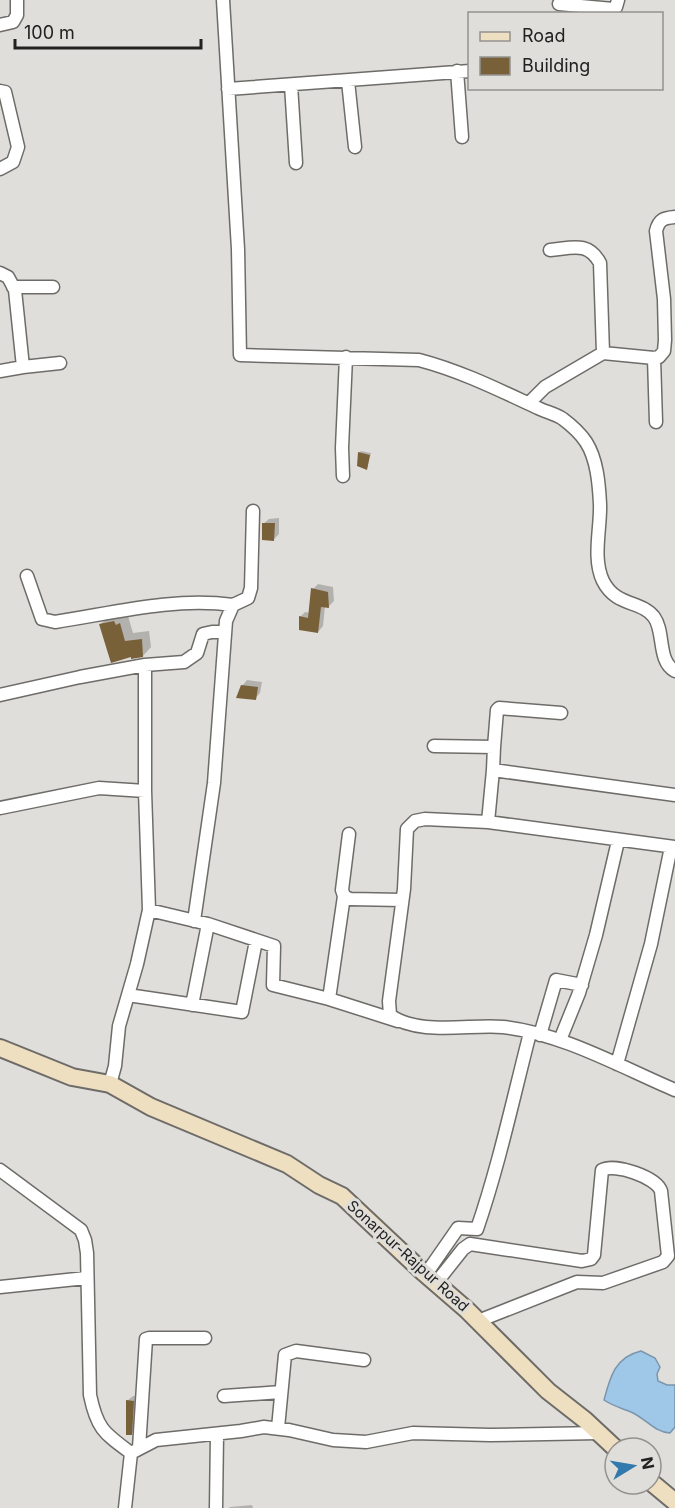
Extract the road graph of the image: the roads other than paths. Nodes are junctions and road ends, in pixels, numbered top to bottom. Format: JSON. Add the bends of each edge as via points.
{"nodes":[{"id":1,"x":17,"y":0,"type":"edge"},
{"id":2,"x":223,"y":0,"type":"edge"},
{"id":3,"x":618,"y":0,"type":"edge"},
{"id":4,"x":559,"y":4,"type":"dead end"},
{"id":5,"x":0,"y":26,"type":"edge"},
{"id":6,"x":463,"y":71,"type":"edge"},
{"id":7,"x":348,"y":81,"type":"junction"},
{"id":8,"x":291,"y":85,"type":"junction"},
{"id":9,"x":228,"y":89,"type":"junction"},
{"id":10,"x":0,"y":92,"type":"edge"},
{"id":11,"x":462,"y":138,"type":"dead end"},
{"id":12,"x":355,"y":147,"type":"dead end"},
{"id":13,"x":296,"y":163,"type":"dead end"},
{"id":14,"x":0,"y":169,"type":"edge"},
{"id":15,"x":675,"y":217,"type":"edge"},
{"id":16,"x":550,"y":250,"type":"dead end"},
{"id":17,"x":0,"y":273,"type":"edge"},
{"id":18,"x":13,"y":287,"type":"junction"},
{"id":19,"x":53,"y":287,"type":"dead end"},
{"id":20,"x":603,"y":353,"type":"junction"},
{"id":21,"x":346,"y":357,"type":"junction"},
{"id":22,"x":654,"y":358,"type":"junction"},
{"id":23,"x":60,"y":363,"type":"dead end"},
{"id":24,"x":23,"y":366,"type":"junction"},
{"id":25,"x":0,"y":371,"type":"edge"},
{"id":26,"x":529,"y":403,"type":"junction"},
{"id":27,"x":656,"y":422,"type":"dead end"},
{"id":28,"x":343,"y":476,"type":"dead end"},
{"id":29,"x":252,"y":511,"type":"dead end"},
{"id":30,"x":27,"y":576,"type":"dead end"},
{"id":31,"x":232,"y":604,"type":"junction"},
{"id":32,"x":224,"y":632,"type":"junction"},
{"id":33,"x":146,"y":665,"type":"junction"},
{"id":34,"x":675,"y":671,"type":"edge"},
{"id":35,"x":0,"y":695,"type":"edge"},
{"id":36,"x":561,"y":713,"type":"dead end"},
{"id":37,"x":434,"y":746,"type":"dead end"},
{"id":38,"x":494,"y":747,"type":"junction"},
{"id":39,"x":493,"y":771,"type":"junction"},
{"id":40,"x":145,"y":791,"type":"junction"},
{"id":41,"x":675,"y":795,"type":"edge"},
{"id":42,"x":0,"y":808,"type":"edge"},
{"id":43,"x":488,"y":822,"type":"junction"},
{"id":44,"x":349,"y":834,"type":"dead end"},
{"id":45,"x":618,"y":841,"type":"junction"},
{"id":46,"x":673,"y":847,"type":"edge"},
{"id":47,"x":344,"y":896,"type":"junction"},
{"id":48,"x":402,"y":900,"type":"junction"},
{"id":49,"x":148,"y":910,"type":"junction"},
{"id":50,"x":194,"y":921,"type":"junction"},
{"id":51,"x":208,"y":924,"type":"junction"},
{"id":52,"x":256,"y":941,"type":"junction"},
{"id":53,"x":582,"y":985,"type":"junction"},
{"id":54,"x":128,"y":995,"type":"junction"},
{"id":55,"x":329,"y":999,"type":"junction"},
{"id":56,"x":192,"y":1005,"type":"junction"},
{"id":57,"x":398,"y":1021,"type":"junction"},
{"id":58,"x":535,"y":1034,"type":"junction"},
{"id":59,"x":560,"y":1040,"type":"junction"},
{"id":60,"x":0,"y":1048,"type":"edge"},
{"id":61,"x":617,"y":1065,"type":"junction"},
{"id":62,"x":110,"y":1084,"type":"junction"},
{"id":63,"x":675,"y":1090,"type":"edge"},
{"id":64,"x":0,"y":1170,"type":"edge"},
{"id":65,"x":86,"y":1278,"type":"junction"},
{"id":66,"x":431,"y":1279,"type":"junction"},
{"id":67,"x":0,"y":1287,"type":"edge"},
{"id":68,"x":478,"y":1321,"type":"junction"},
{"id":69,"x":204,"y":1338,"type":"dead end"},
{"id":70,"x":364,"y":1360,"type":"dead end"},
{"id":71,"x":281,"y":1392,"type":"junction"},
{"id":72,"x":224,"y":1396,"type":"dead end"},
{"id":73,"x":278,"y":1428,"type":"junction"},
{"id":74,"x":598,"y":1433,"type":"junction"},
{"id":75,"x":217,"y":1434,"type":"junction"},
{"id":76,"x":603,"y":1437,"type":"edge"},
{"id":77,"x":135,"y":1450,"type":"junction"},
{"id":78,"x":663,"y":1492,"type":"edge"},
{"id":79,"x":675,"y":1502,"type":"edge"},
{"id":80,"x":125,"y":1508,"type":"edge"},
{"id":81,"x":216,"y":1508,"type":"edge"}],
"edges":[{"from":1,"to":5,"type":"street","via":[[13,22]]},
{"from":2,"to":9,"type":"street"},
{"from":3,"to":4,"type":"street","via":[[613,9]]},
{"from":6,"to":7,"type":"street"},
{"from":6,"to":11,"type":"street"},
{"from":7,"to":8,"type":"street"},
{"from":7,"to":12,"type":"street"},
{"from":8,"to":9,"type":"street"},
{"from":8,"to":13,"type":"street"},
{"from":9,"to":21,"type":"street","via":[[240,356]]},
{"from":10,"to":14,"type":"street","via":[[5,92],[18,147],[13,162]]},
{"from":15,"to":22,"type":"street","via":[[663,218],[656,231],[665,340],[664,351]]},
{"from":16,"to":20,"type":"street","via":[[580,247],[594,253],[600,263]]},
{"from":17,"to":18,"type":"street","via":[[8,277]]},
{"from":18,"to":19,"type":"street"},
{"from":18,"to":24,"type":"street"},
{"from":20,"to":22,"type":"street"},
{"from":20,"to":26,"type":"street","via":[[545,387]]},
{"from":21,"to":26,"type":"street","via":[[419,360],[445,366]]},
{"from":21,"to":28,"type":"street"},
{"from":22,"to":27,"type":"street"},
{"from":23,"to":24,"type":"street"},
{"from":24,"to":25,"type":"street"},
{"from":26,"to":34,"type":"street","via":[[561,417],[585,441],[594,458],[600,503],[598,562],[603,580],[614,596],[646,610],[654,618],[665,661]]},
{"from":29,"to":31,"type":"street","via":[[251,588],[248,598]]},
{"from":30,"to":31,"type":"street","via":[[42,619],[55,622],[164,605]]},
{"from":31,"to":32,"type":"street"},
{"from":32,"to":33,"type":"street","via":[[203,634],[197,653],[184,662]]},
{"from":32,"to":50,"type":"street","via":[[214,783]]},
{"from":33,"to":35,"type":"street"},
{"from":33,"to":40,"type":"street"},
{"from":36,"to":38,"type":"street","via":[[499,708]]},
{"from":37,"to":38,"type":"street"},
{"from":38,"to":39,"type":"street"},
{"from":39,"to":41,"type":"street"},
{"from":39,"to":43,"type":"street"},
{"from":40,"to":42,"type":"street","via":[[99,788]]},
{"from":40,"to":49,"type":"street"},
{"from":43,"to":45,"type":"street"},
{"from":43,"to":48,"type":"street","via":[[415,821],[407,829]]},
{"from":44,"to":47,"type":"street"},
{"from":45,"to":46,"type":"street"},
{"from":45,"to":53,"type":"street"},
{"from":46,"to":61,"type":"street"},
{"from":47,"to":48,"type":"street"},
{"from":47,"to":55,"type":"street"},
{"from":48,"to":57,"type":"street","via":[[388,1001],[390,1015]]},
{"from":49,"to":50,"type":"street"},
{"from":49,"to":54,"type":"street"},
{"from":50,"to":51,"type":"street"},
{"from":51,"to":52,"type":"street"},
{"from":51,"to":56,"type":"street"},
{"from":52,"to":55,"type":"street","via":[[274,946],[273,985]]},
{"from":52,"to":56,"type":"street","via":[[242,1012]]},
{"from":53,"to":58,"type":"street","via":[[556,980]]},
{"from":53,"to":59,"type":"street"},
{"from":54,"to":56,"type":"street"},
{"from":54,"to":62,"type":"street"},
{"from":55,"to":57,"type":"street"},
{"from":57,"to":58,"type":"street","via":[[435,1028],[504,1027]]},
{"from":58,"to":59,"type":"street"},
{"from":58,"to":66,"type":"street","via":[[477,1229],[458,1228]]},
{"from":59,"to":61,"type":"street"},
{"from":60,"to":62,"type":"main road","name":"Sonarpur-Rajpur Road","via":[[72,1077]]},
{"from":61,"to":63,"type":"street"},
{"from":62,"to":66,"type":"main road","name":"Sonarpur-Rajpur Road","via":[[151,1107],[287,1164],[342,1196]]},
{"from":64,"to":65,"type":"street","via":[[81,1230],[87,1252]]},
{"from":65,"to":67,"type":"street"},
{"from":65,"to":77,"type":"street","via":[[94,1413],[100,1428]]},
{"from":66,"to":68,"type":"main road","name":"Sonarpur-Rajpur Road"},
{"from":66,"to":68,"type":"street","via":[[470,1244],[582,1261],[591,1259],[602,1170],[614,1166],[659,1185],[668,1256],[663,1262],[603,1283],[577,1282]]},
{"from":68,"to":74,"type":"main road","name":"Sonarpur-Rajpur Road","via":[[548,1391]]},
{"from":69,"to":77,"type":"street","via":[[146,1339]]},
{"from":70,"to":71,"type":"street","via":[[289,1352],[285,1354]]},
{"from":71,"to":72,"type":"street"},
{"from":71,"to":73,"type":"street"},
{"from":73,"to":74,"type":"street","via":[[333,1440],[366,1442],[413,1433]]},
{"from":73,"to":75,"type":"street"},
{"from":74,"to":76,"type":"main road","name":"Sonarpur-Rajpur Road"},
{"from":75,"to":77,"type":"street","via":[[156,1440]]},
{"from":75,"to":81,"type":"street"},
{"from":77,"to":80,"type":"street"},
{"from":78,"to":79,"type":"main road"}]}
